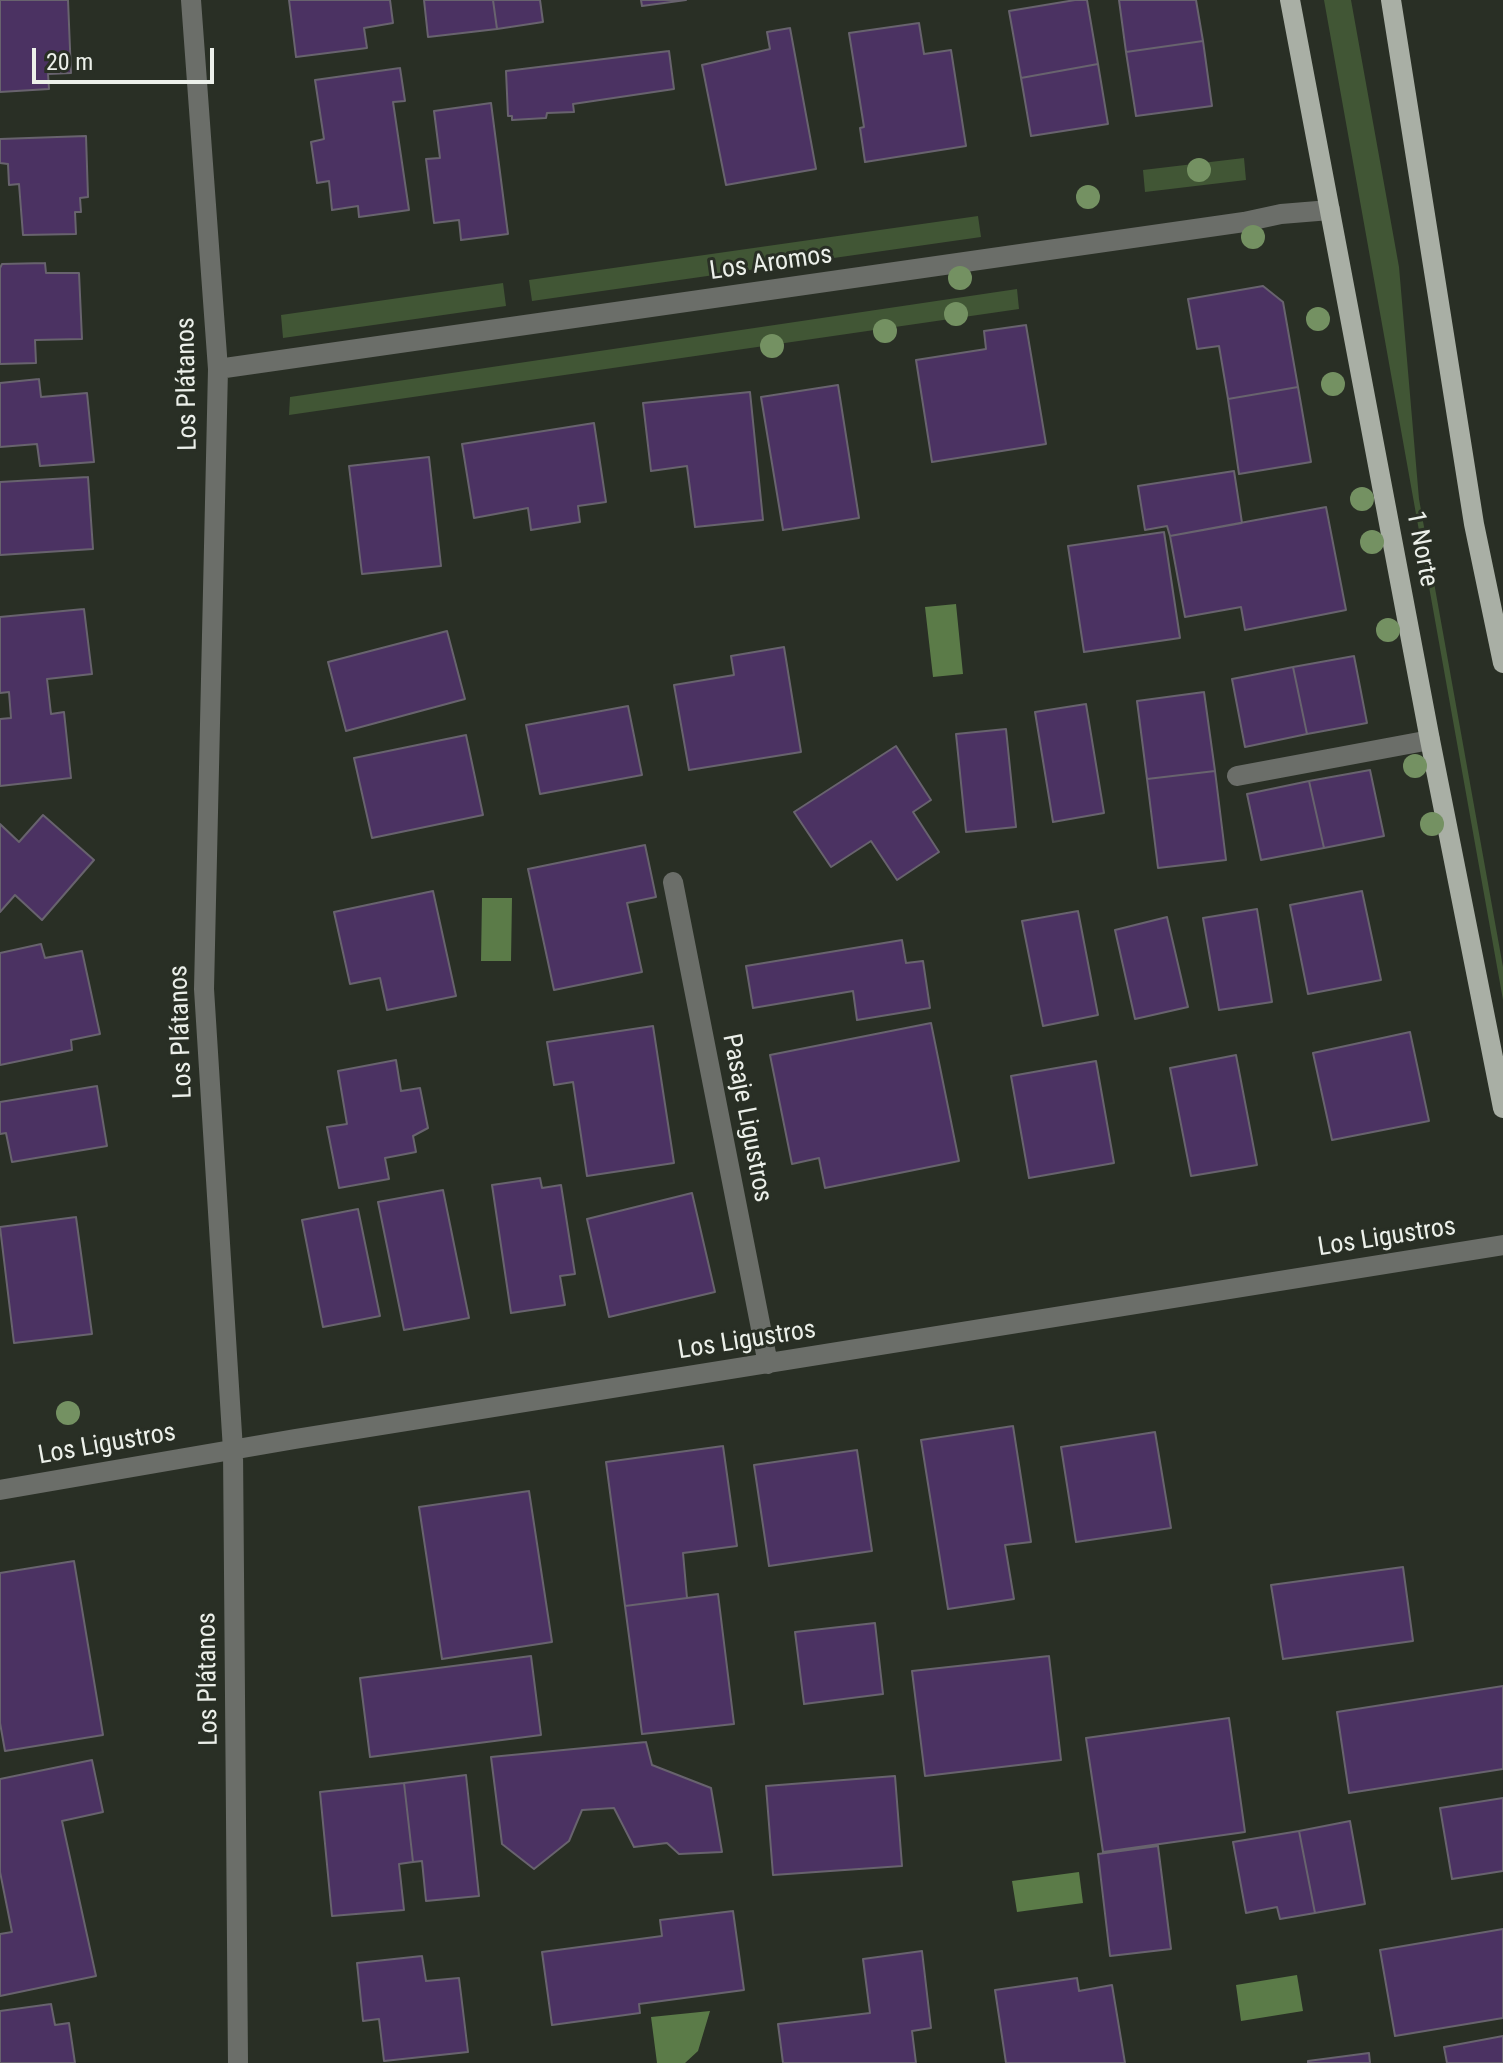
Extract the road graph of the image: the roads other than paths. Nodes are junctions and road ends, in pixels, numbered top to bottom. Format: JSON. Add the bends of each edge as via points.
{"nodes":[{"id":1,"x":191,"y":0,"type":"edge"},
{"id":2,"x":1290,"y":0,"type":"edge"},
{"id":3,"x":1391,"y":0,"type":"edge"},
{"id":4,"x":1330,"y":210,"type":"junction"},
{"id":5,"x":218,"y":369,"type":"junction"},
{"id":6,"x":1503,"y":663,"type":"edge"},
{"id":7,"x":1430,"y":740,"type":"junction"},
{"id":8,"x":1237,"y":776,"type":"dead end"},
{"id":9,"x":673,"y":882,"type":"dead end"},
{"id":10,"x":1503,"y":1108,"type":"edge"},
{"id":11,"x":1503,"y":1245,"type":"edge"},
{"id":12,"x":768,"y":1364,"type":"junction"},
{"id":13,"x":233,"y":1450,"type":"junction"},
{"id":14,"x":0,"y":1490,"type":"edge"},
{"id":15,"x":238,"y":2063,"type":"edge"}],
"edges":[{"from":1,"to":5,"type":"street","name":"Los Plátanos"},
{"from":2,"to":4,"type":"main road","name":"1 Norte"},
{"from":3,"to":6,"type":"main road","via":[[1474,524]]},
{"from":4,"to":5,"type":"street","name":"Los Aromos"},
{"from":4,"to":7,"type":"main road","name":"1 Norte"},
{"from":5,"to":13,"type":"street","name":"Los Plátanos","via":[[204,989]]},
{"from":7,"to":8,"type":"street"},
{"from":7,"to":10,"type":"main road","name":"1 Norte"},
{"from":9,"to":12,"type":"street","name":"Pasaje Ligustros"},
{"from":11,"to":12,"type":"street","name":"Los Ligustros"},
{"from":12,"to":13,"type":"street","name":"Los Ligustros"},
{"from":13,"to":14,"type":"street","name":"Los Ligustros"},
{"from":13,"to":15,"type":"street","name":"Los Plátanos"}]}
